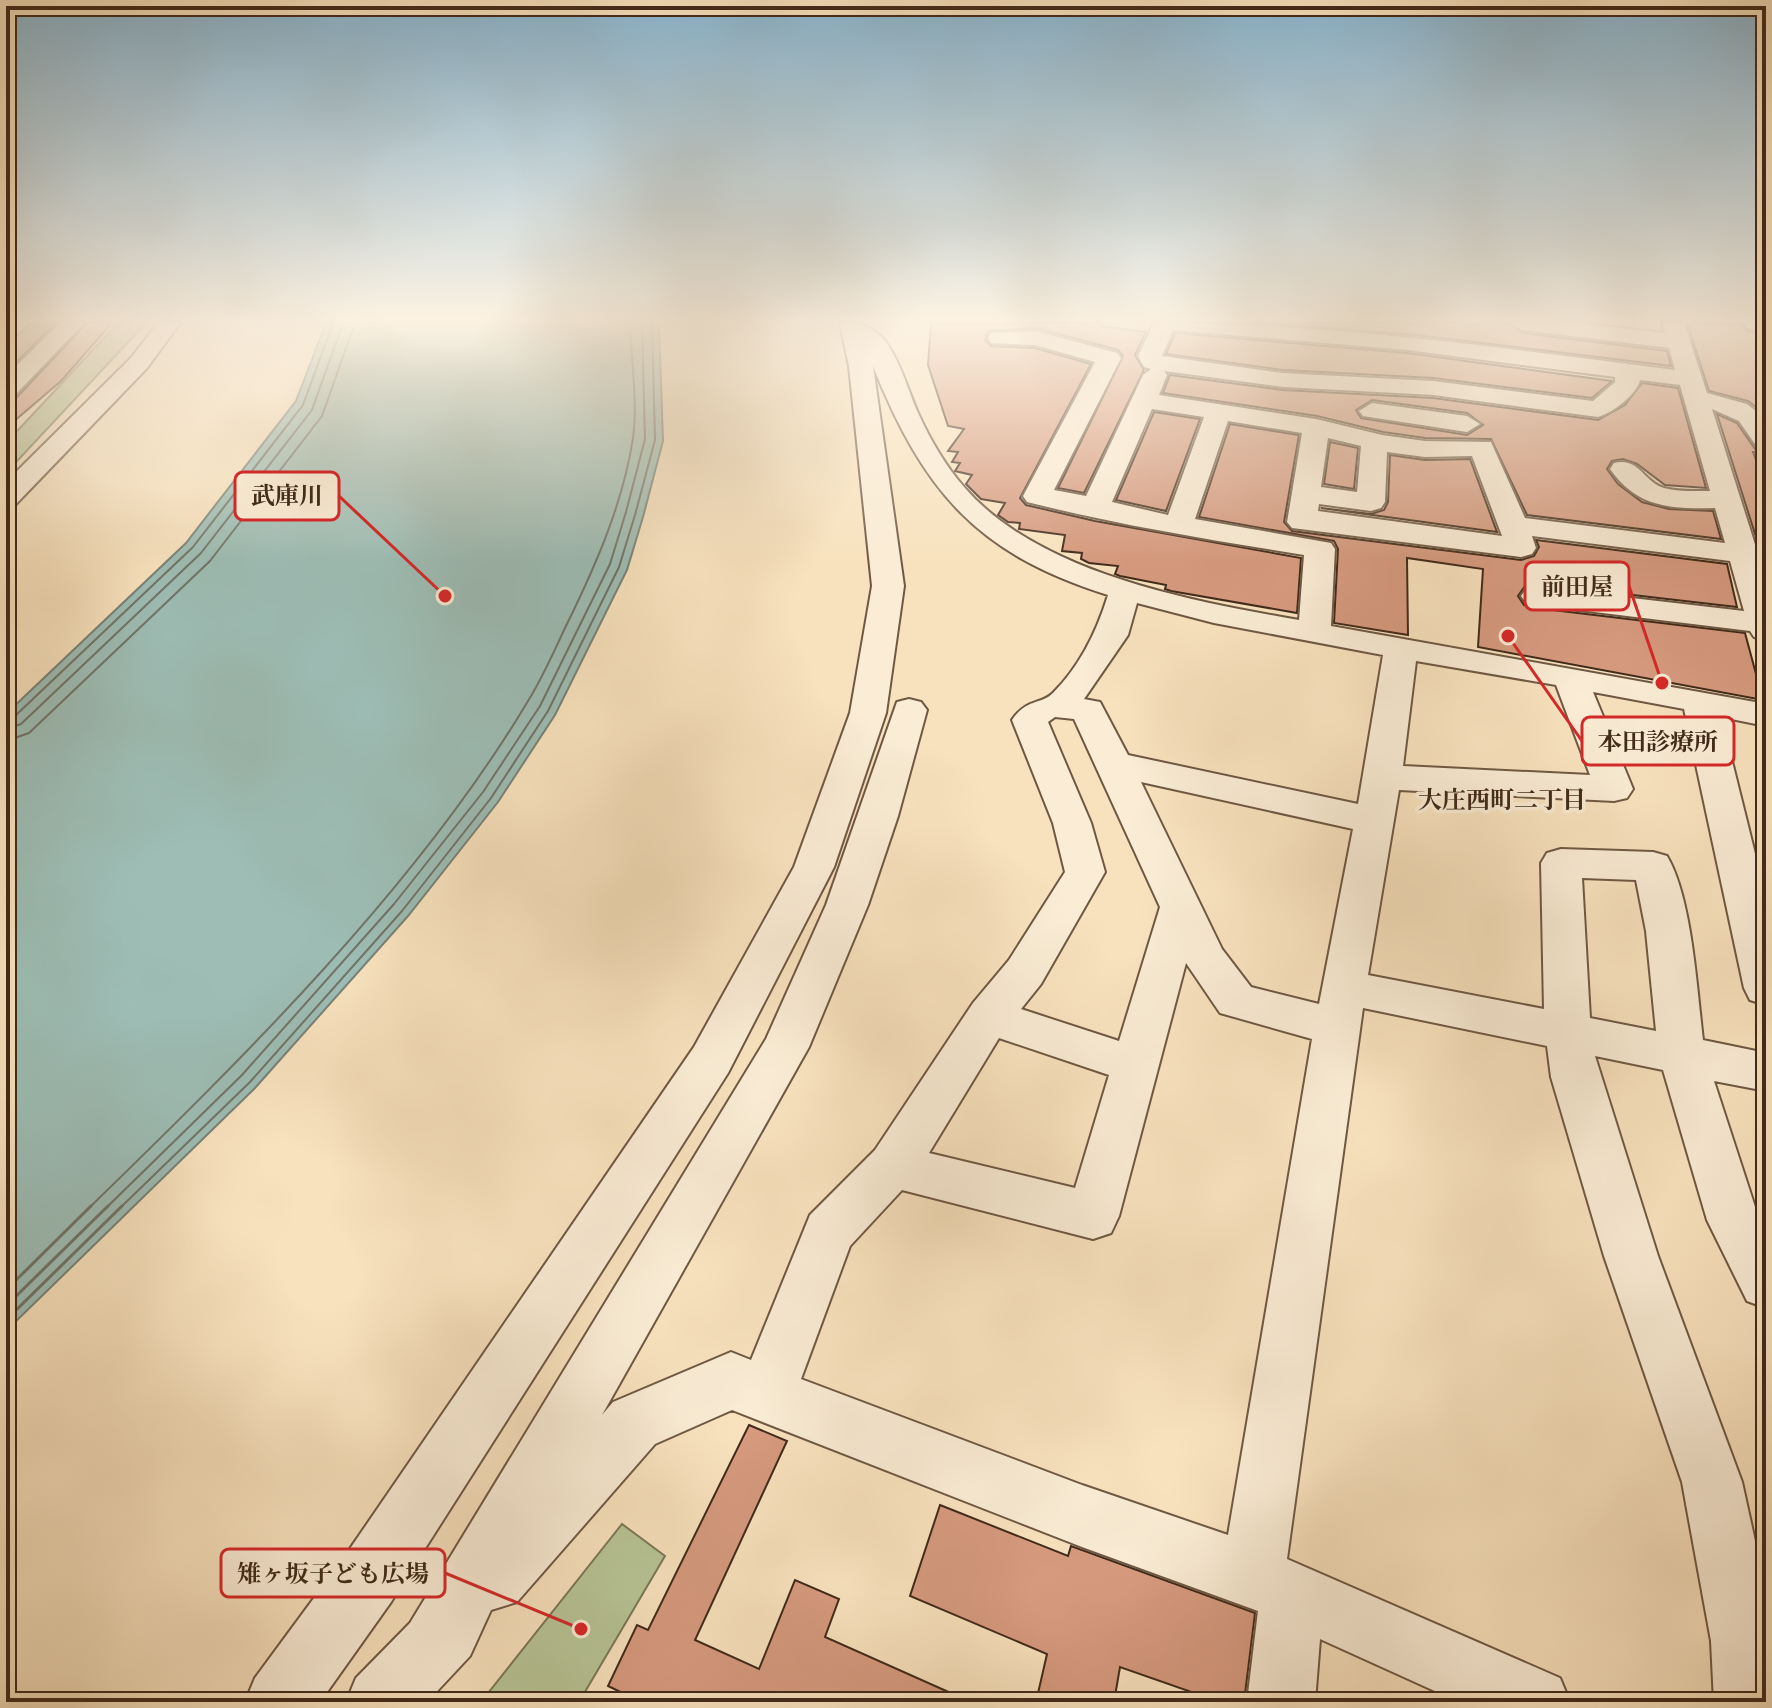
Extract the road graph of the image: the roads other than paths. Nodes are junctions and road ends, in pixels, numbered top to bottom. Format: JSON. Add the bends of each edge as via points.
{"nodes":[{"id":1,"x":100,"y":403,"type":"edge"},
{"id":2,"x":866,"y":403,"type":"edge"},
{"id":3,"x":902,"y":403,"type":"edge"},
{"id":4,"x":1143,"y":403,"type":"edge"},
{"id":5,"x":1377,"y":403,"type":"edge"},
{"id":6,"x":1397,"y":403,"type":"edge"},
{"id":7,"x":1467,"y":403,"type":"edge"},
{"id":8,"x":1550,"y":403,"type":"edge"},
{"id":9,"x":1606,"y":403,"type":"edge"},
{"id":10,"x":1697,"y":403,"type":"edge"},
{"id":11,"x":1724,"y":403,"type":"edge"},
{"id":12,"x":1084,"y":405,"type":"junction"},
{"id":13,"x":1140,"y":410,"type":"junction"},
{"id":14,"x":1219,"y":411,"type":"junction"},
{"id":15,"x":1316,"y":427,"type":"junction"},
{"id":16,"x":1467,"y":435,"type":"junction"},
{"id":17,"x":1371,"y":440,"type":"junction"},
{"id":18,"x":1766,"y":441,"type":"edge"},
{"id":19,"x":1624,"y":469,"type":"dead end"},
{"id":20,"x":1042,"y":486,"type":"junction"},
{"id":21,"x":1101,"y":495,"type":"junction"},
{"id":22,"x":6,"y":498,"type":"edge"},
{"id":23,"x":1727,"y":499,"type":"junction"},
{"id":24,"x":990,"y":502,"type":"dead end"},
{"id":25,"x":1303,"y":519,"type":"junction"},
{"id":26,"x":1179,"y":525,"type":"junction"},
{"id":27,"x":1513,"y":525,"type":"junction"},
{"id":28,"x":1744,"y":554,"type":"junction"},
{"id":29,"x":1125,"y":589,"type":"junction"},
{"id":30,"x":1537,"y":596,"type":"dead end"},
{"id":31,"x":1765,"y":626,"type":"edge"},
{"id":32,"x":1314,"y":632,"type":"junction"},
{"id":33,"x":1401,"y":648,"type":"junction"},
{"id":34,"x":1571,"y":679,"type":"junction"},
{"id":35,"x":1700,"y":701,"type":"junction"},
{"id":36,"x":1061,"y":707,"type":"junction"},
{"id":37,"x":909,"y":710,"type":"dead end"},
{"id":38,"x":1766,"y":715,"type":"edge"},
{"id":39,"x":1112,"y":764,"type":"junction"},
{"id":40,"x":1378,"y":798,"type":"junction"},
{"id":41,"x":1180,"y":908,"type":"junction"},
{"id":42,"x":1766,"y":988,"type":"edge"},
{"id":43,"x":1341,"y":1007,"type":"junction"},
{"id":44,"x":989,"y":1016,"type":"junction"},
{"id":45,"x":1568,"y":1033,"type":"junction"},
{"id":46,"x":1682,"y":1054,"type":"junction"},
{"id":47,"x":1135,"y":1065,"type":"junction"},
{"id":48,"x":1766,"y":1072,"type":"edge"},
{"id":49,"x":893,"y":1166,"type":"junction"},
{"id":50,"x":1766,"y":1283,"type":"edge"},
{"id":51,"x":766,"y":1394,"type":"junction"},
{"id":52,"x":1272,"y":1585,"type":"junction"},
{"id":53,"x":430,"y":1653,"type":"junction"},
{"id":54,"x":279,"y":1702,"type":"edge"},
{"id":55,"x":380,"y":1702,"type":"edge"},
{"id":56,"x":1281,"y":1702,"type":"edge"},
{"id":57,"x":1536,"y":1702,"type":"edge"},
{"id":58,"x":1748,"y":1702,"type":"edge"}],
"edges":[{"from":1,"to":22,"type":"street"},
{"from":2,"to":54,"type":"street","via":[[888,586],[868,713],[814,867],[711,1060],[377,1566]]},
{"from":3,"to":29,"type":"street","via":[[928,459],[969,508],[1038,554]]},
{"from":4,"to":13,"type":"street"},
{"from":5,"to":17,"type":"street"},
{"from":6,"to":16,"type":"street"},
{"from":7,"to":16,"type":"street"},
{"from":8,"to":9,"type":"street","via":[[1598,409]]},
{"from":10,"to":23,"type":"street"},
{"from":11,"to":18,"type":"street","via":[[1758,423]]},
{"from":12,"to":13,"type":"street"},
{"from":12,"to":13,"type":"street"},
{"from":12,"to":20,"type":"street"},
{"from":13,"to":14,"type":"street"},
{"from":13,"to":21,"type":"street"},
{"from":14,"to":15,"type":"street"},
{"from":14,"to":26,"type":"street"},
{"from":15,"to":17,"type":"street"},
{"from":15,"to":25,"type":"street"},
{"from":16,"to":17,"type":"street","via":[[1425,449]]},
{"from":16,"to":27,"type":"street","via":[[1482,448]]},
{"from":17,"to":25,"type":"street","via":[[1371,502]]},
{"from":19,"to":23,"type":"street","via":[[1652,495]]},
{"from":20,"to":21,"type":"street"},
{"from":20,"to":24,"type":"street"},
{"from":21,"to":26,"type":"street","via":[[1123,516]]},
{"from":23,"to":28,"type":"street"},
{"from":25,"to":26,"type":"street"},
{"from":25,"to":27,"type":"street","via":[[1521,548]]},
{"from":25,"to":32,"type":"street","via":[[1320,549]]},
{"from":27,"to":28,"type":"street"},
{"from":28,"to":31,"type":"street"},
{"from":29,"to":32,"type":"street"},
{"from":29,"to":36,"type":"street","via":[[1112,635]]},
{"from":30,"to":31,"type":"street"},
{"from":32,"to":33,"type":"street"},
{"from":33,"to":34,"type":"street"},
{"from":33,"to":40,"type":"street"},
{"from":34,"to":35,"type":"street"},
{"from":34,"to":40,"type":"street","via":[[1614,789]]},
{"from":35,"to":38,"type":"street"},
{"from":35,"to":42,"type":"street"},
{"from":36,"to":39,"type":"street","via":[[1088,710]]},
{"from":36,"to":44,"type":"street","via":[[1039,709],[1030,720],[1072,823],[1085,872],[1025,972]]},
{"from":37,"to":53,"type":"street","via":[[847,905],[786,1047]]},
{"from":39,"to":40,"type":"street"},
{"from":39,"to":41,"type":"street"},
{"from":40,"to":43,"type":"street"},
{"from":41,"to":43,"type":"street","via":[[1205,958],[1236,1001]]},
{"from":41,"to":47,"type":"street"},
{"from":43,"to":45,"type":"street"},
{"from":43,"to":52,"type":"street"},
{"from":44,"to":47,"type":"street"},
{"from":44,"to":49,"type":"street"},
{"from":45,"to":46,"type":"street"},
{"from":45,"to":46,"type":"street","via":[[1561,863],[1653,866]]},
{"from":45,"to":58,"type":"street","via":[[1593,1144],[1712,1482],[1744,1641]]},
{"from":46,"to":48,"type":"street"},
{"from":46,"to":50,"type":"street","via":[[1733,1220]]},
{"from":47,"to":49,"type":"street","via":[[1093,1216]]},
{"from":49,"to":51,"type":"street","via":[[829,1232]]},
{"from":51,"to":52,"type":"street"},
{"from":51,"to":53,"type":"street","via":[[731,1381],[634,1423]]},
{"from":52,"to":56,"type":"street"},
{"from":52,"to":57,"type":"street"},
{"from":53,"to":55,"type":"street"}]}
